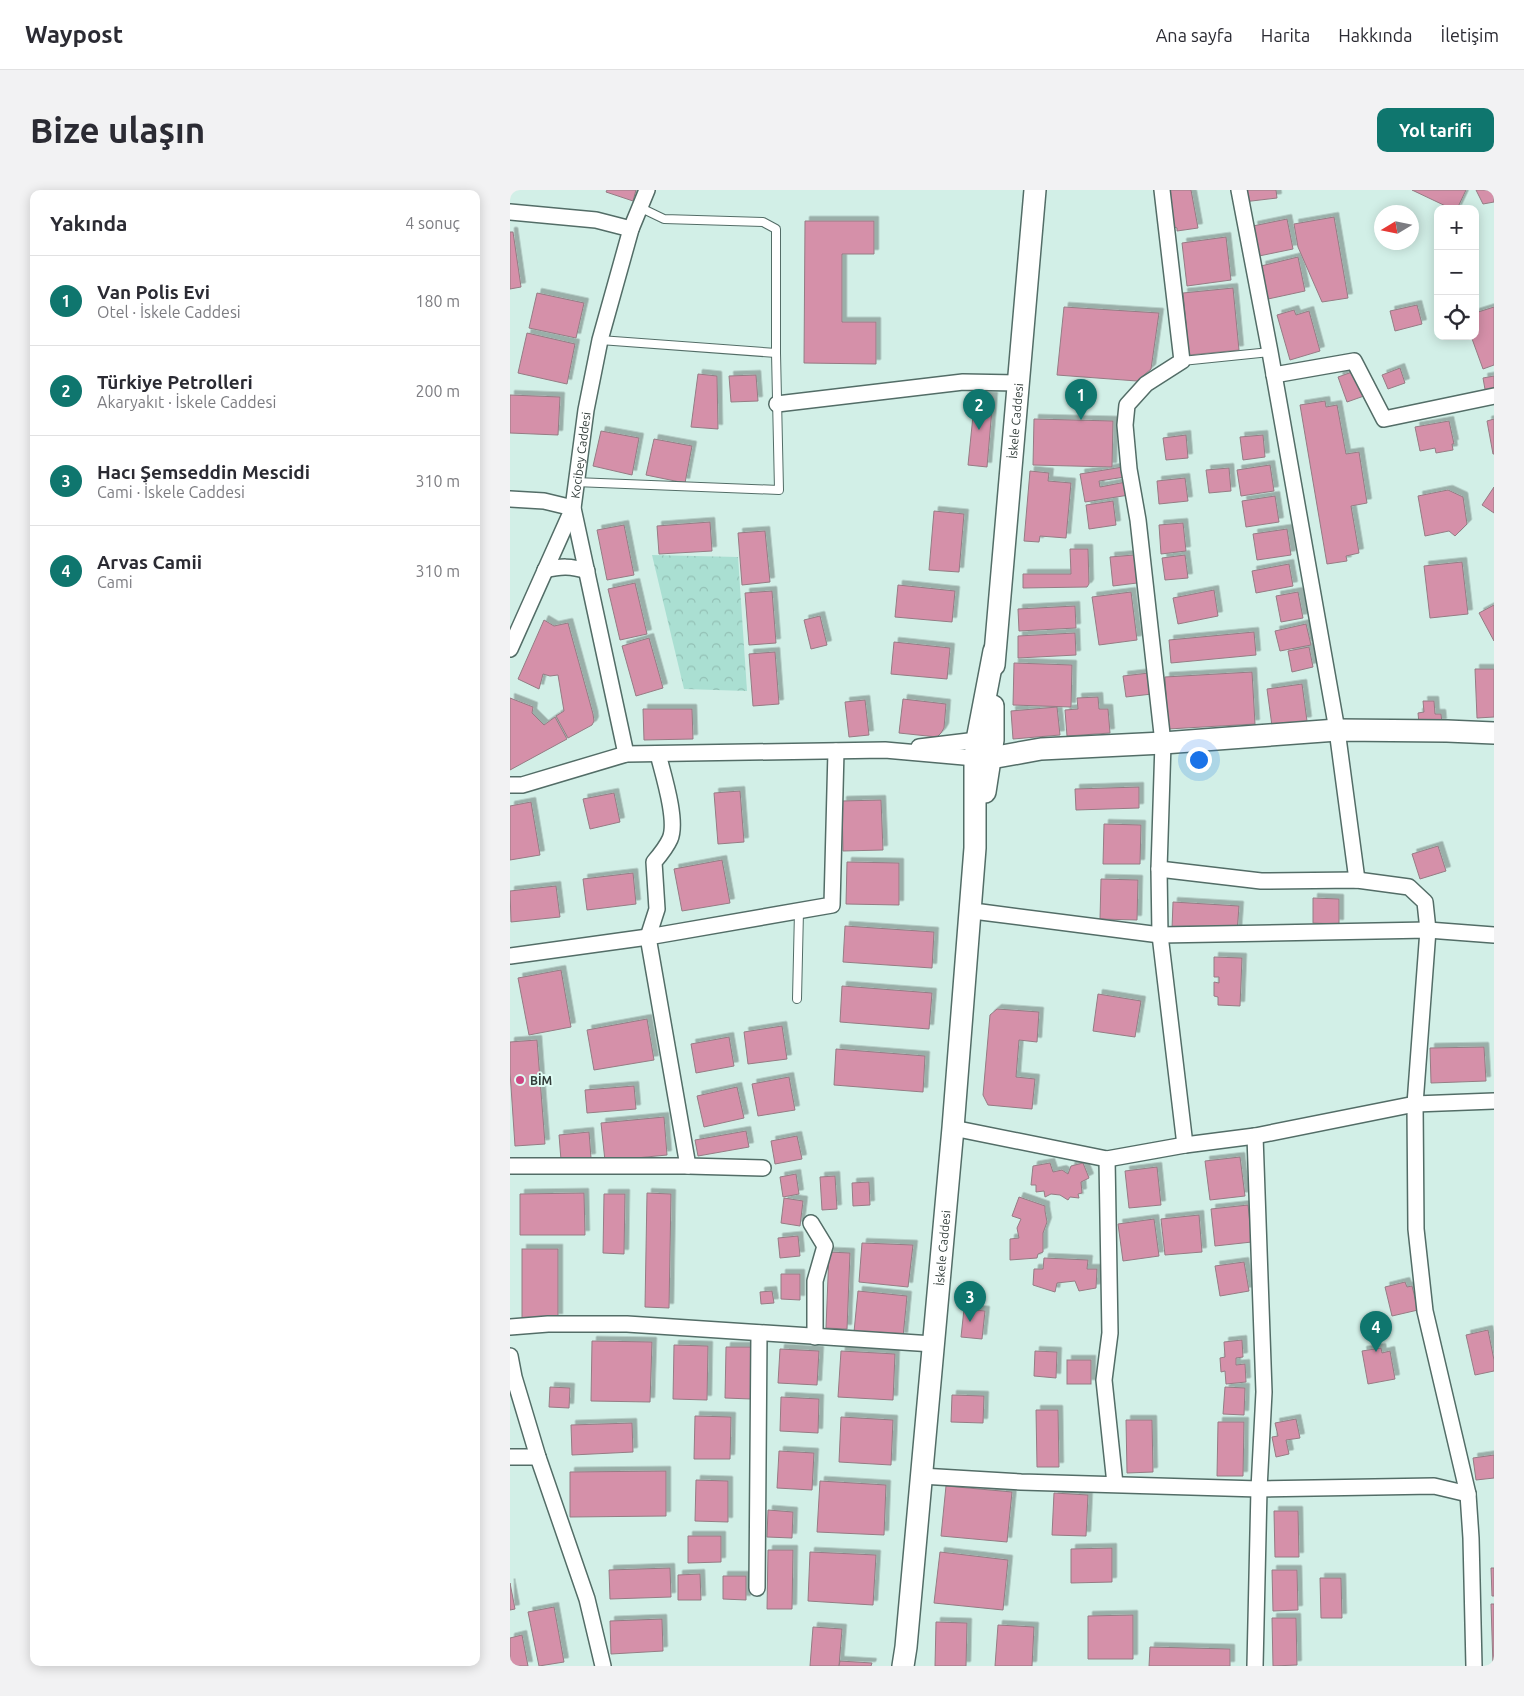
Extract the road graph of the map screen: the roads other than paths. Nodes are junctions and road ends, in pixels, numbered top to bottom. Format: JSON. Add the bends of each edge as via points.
{"nodes":[{"id":1,"x":647,"y":190,"type":"edge"},
{"id":2,"x":1036,"y":190,"type":"edge"},
{"id":3,"x":1162,"y":190,"type":"edge"},
{"id":4,"x":1239,"y":190,"type":"edge"},
{"id":5,"x":639,"y":207,"type":"junction"},
{"id":6,"x":510,"y":212,"type":"edge"},
{"id":7,"x":631,"y":230,"type":"junction"},
{"id":8,"x":600,"y":340,"type":"junction"},
{"id":9,"x":1270,"y":352,"type":"junction"},
{"id":10,"x":776,"y":353,"type":"junction"},
{"id":11,"x":1182,"y":361,"type":"junction"},
{"id":12,"x":1274,"y":374,"type":"junction"},
{"id":13,"x":1020,"y":383,"type":"junction"},
{"id":14,"x":1494,"y":396,"type":"edge"},
{"id":15,"x":777,"y":404,"type":"junction"},
{"id":16,"x":575,"y":482,"type":"junction"},
{"id":17,"x":510,"y":499,"type":"edge"},
{"id":18,"x":573,"y":508,"type":"junction"},
{"id":19,"x":545,"y":570,"type":"junction"},
{"id":20,"x":587,"y":571,"type":"junction"},
{"id":21,"x":510,"y":649,"type":"edge"},
{"id":22,"x":1337,"y":730,"type":"junction"},
{"id":23,"x":1494,"y":733,"type":"edge"},
{"id":24,"x":1163,"y":743,"type":"junction"},
{"id":25,"x":984,"y":749,"type":"junction"},
{"id":26,"x":836,"y":751,"type":"junction"},
{"id":27,"x":626,"y":754,"type":"junction"},
{"id":28,"x":658,"y":754,"type":"junction"},
{"id":29,"x":514,"y":787,"type":"edge"},
{"id":30,"x":1160,"y":869,"type":"junction"},
{"id":31,"x":1357,"y":880,"type":"junction"},
{"id":32,"x":799,"y":910,"type":"junction"},
{"id":33,"x":981,"y":912,"type":"dead end"},
{"id":34,"x":1428,"y":930,"type":"junction"},
{"id":35,"x":1160,"y":935,"type":"junction"},
{"id":36,"x":1494,"y":935,"type":"edge"},
{"id":37,"x":648,"y":937,"type":"junction"},
{"id":38,"x":510,"y":956,"type":"edge"},
{"id":39,"x":797,"y":999,"type":"dead end"},
{"id":40,"x":1494,"y":1101,"type":"edge"},
{"id":41,"x":1415,"y":1104,"type":"junction"},
{"id":42,"x":953,"y":1128,"type":"junction"},
{"id":43,"x":1255,"y":1136,"type":"junction"},
{"id":44,"x":1185,"y":1145,"type":"junction"},
{"id":45,"x":1107,"y":1158,"type":"junction"},
{"id":46,"x":510,"y":1166,"type":"edge"},
{"id":47,"x":688,"y":1166,"type":"junction"},
{"id":48,"x":763,"y":1168,"type":"dead end"},
{"id":49,"x":811,"y":1223,"type":"dead end"},
{"id":50,"x":510,"y":1327,"type":"edge"},
{"id":51,"x":758,"y":1333,"type":"junction"},
{"id":52,"x":816,"y":1337,"type":"junction"},
{"id":53,"x":932,"y":1344,"type":"junction"},
{"id":54,"x":510,"y":1356,"type":"edge"},
{"id":55,"x":512,"y":1377,"type":"edge"},
{"id":56,"x":538,"y":1456,"type":"junction"},
{"id":57,"x":510,"y":1458,"type":"edge"},
{"id":58,"x":920,"y":1476,"type":"junction"},
{"id":59,"x":1115,"y":1484,"type":"junction"},
{"id":60,"x":1259,"y":1488,"type":"junction"},
{"id":61,"x":1468,"y":1494,"type":"junction"},
{"id":62,"x":757,"y":1588,"type":"dead end"},
{"id":63,"x":905,"y":1660,"type":"edge"},
{"id":64,"x":603,"y":1666,"type":"edge"},
{"id":65,"x":1255,"y":1666,"type":"edge"},
{"id":66,"x":1474,"y":1666,"type":"edge"}],
"edges":[{"from":1,"to":5,"type":"street","name":"Kocibey Caddesi"},
{"from":2,"to":13,"type":"main road","name":"İskele Caddesi"},
{"from":3,"to":11,"type":"street"},
{"from":4,"to":9,"type":"street"},
{"from":5,"to":7,"type":"street","name":"Kocibey Caddesi"},
{"from":5,"to":10,"type":"lane","via":[[664,219],[763,222],[776,229]]},
{"from":6,"to":7,"type":"street","via":[[596,220]]},
{"from":7,"to":8,"type":"street","name":"Kocibey Caddesi"},
{"from":8,"to":10,"type":"lane"},
{"from":8,"to":16,"type":"street","name":"Kocibey Caddesi"},
{"from":9,"to":11,"type":"lane"},
{"from":9,"to":12,"type":"street"},
{"from":10,"to":15,"type":"lane"},
{"from":11,"to":24,"type":"street","via":[[1146,384],[1127,405],[1125,425]]},
{"from":12,"to":14,"type":"street","via":[[1354,361],[1384,419]]},
{"from":12,"to":22,"type":"street"},
{"from":13,"to":15,"type":"street","via":[[963,382]]},
{"from":13,"to":25,"type":"main road","name":"İskele Caddesi"},
{"from":15,"to":16,"type":"lane","via":[[779,490]]},
{"from":16,"to":18,"type":"street","name":"Kocibey Caddesi"},
{"from":17,"to":18,"type":"street","via":[[544,501]]},
{"from":18,"to":19,"type":"street"},
{"from":18,"to":20,"type":"street","name":"Kocibey Caddesi"},
{"from":19,"to":20,"type":"street","via":[[571,566]]},
{"from":19,"to":21,"type":"street"},
{"from":20,"to":27,"type":"street","name":"Kocibey Caddesi"},
{"from":22,"to":23,"type":"main road"},
{"from":22,"to":24,"type":"main road"},
{"from":22,"to":31,"type":"street"},
{"from":24,"to":25,"type":"main road"},
{"from":24,"to":30,"type":"street"},
{"from":25,"to":26,"type":"street"},
{"from":25,"to":42,"type":"main road","name":"İskele Caddesi"},
{"from":26,"to":28,"type":"street"},
{"from":26,"to":32,"type":"street","via":[[832,905]]},
{"from":27,"to":28,"type":"street"},
{"from":27,"to":29,"type":"street"},
{"from":28,"to":37,"type":"street","via":[[672,820],[671,838],[654,862],[657,909]]},
{"from":30,"to":31,"type":"street","via":[[1262,881]]},
{"from":30,"to":35,"type":"street"},
{"from":31,"to":34,"type":"street","via":[[1409,887],[1425,902]]},
{"from":32,"to":37,"type":"street"},
{"from":32,"to":39,"type":"lane"},
{"from":33,"to":35,"type":"street"},
{"from":34,"to":35,"type":"street"},
{"from":34,"to":36,"type":"street"},
{"from":34,"to":41,"type":"street"},
{"from":35,"to":44,"type":"street"},
{"from":37,"to":38,"type":"street"},
{"from":37,"to":47,"type":"street"},
{"from":40,"to":41,"type":"street"},
{"from":41,"to":43,"type":"street"},
{"from":41,"to":61,"type":"street","via":[[1416,1229],[1425,1311]]},
{"from":42,"to":45,"type":"street"},
{"from":42,"to":53,"type":"main road","name":"İskele Caddesi"},
{"from":43,"to":44,"type":"street"},
{"from":43,"to":60,"type":"street","via":[[1264,1392]]},
{"from":44,"to":45,"type":"street"},
{"from":45,"to":59,"type":"street","via":[[1110,1333],[1104,1380]]},
{"from":46,"to":47,"type":"street"},
{"from":47,"to":48,"type":"street"},
{"from":49,"to":52,"type":"street","via":[[824,1246],[815,1281]]},
{"from":50,"to":51,"type":"street","via":[[627,1324]]},
{"from":51,"to":52,"type":"street"},
{"from":51,"to":62,"type":"street"},
{"from":52,"to":53,"type":"street"},
{"from":53,"to":58,"type":"main road","name":"İskele Caddesi"},
{"from":54,"to":55,"type":"street"},
{"from":55,"to":56,"type":"street"},
{"from":56,"to":57,"type":"street"},
{"from":56,"to":64,"type":"street","via":[[587,1599]]},
{"from":58,"to":59,"type":"street"},
{"from":58,"to":63,"type":"main road","name":"İskele Caddesi"},
{"from":59,"to":60,"type":"street"},
{"from":60,"to":61,"type":"street","via":[[1434,1486]]},
{"from":60,"to":65,"type":"street"},
{"from":61,"to":66,"type":"street"}]}
